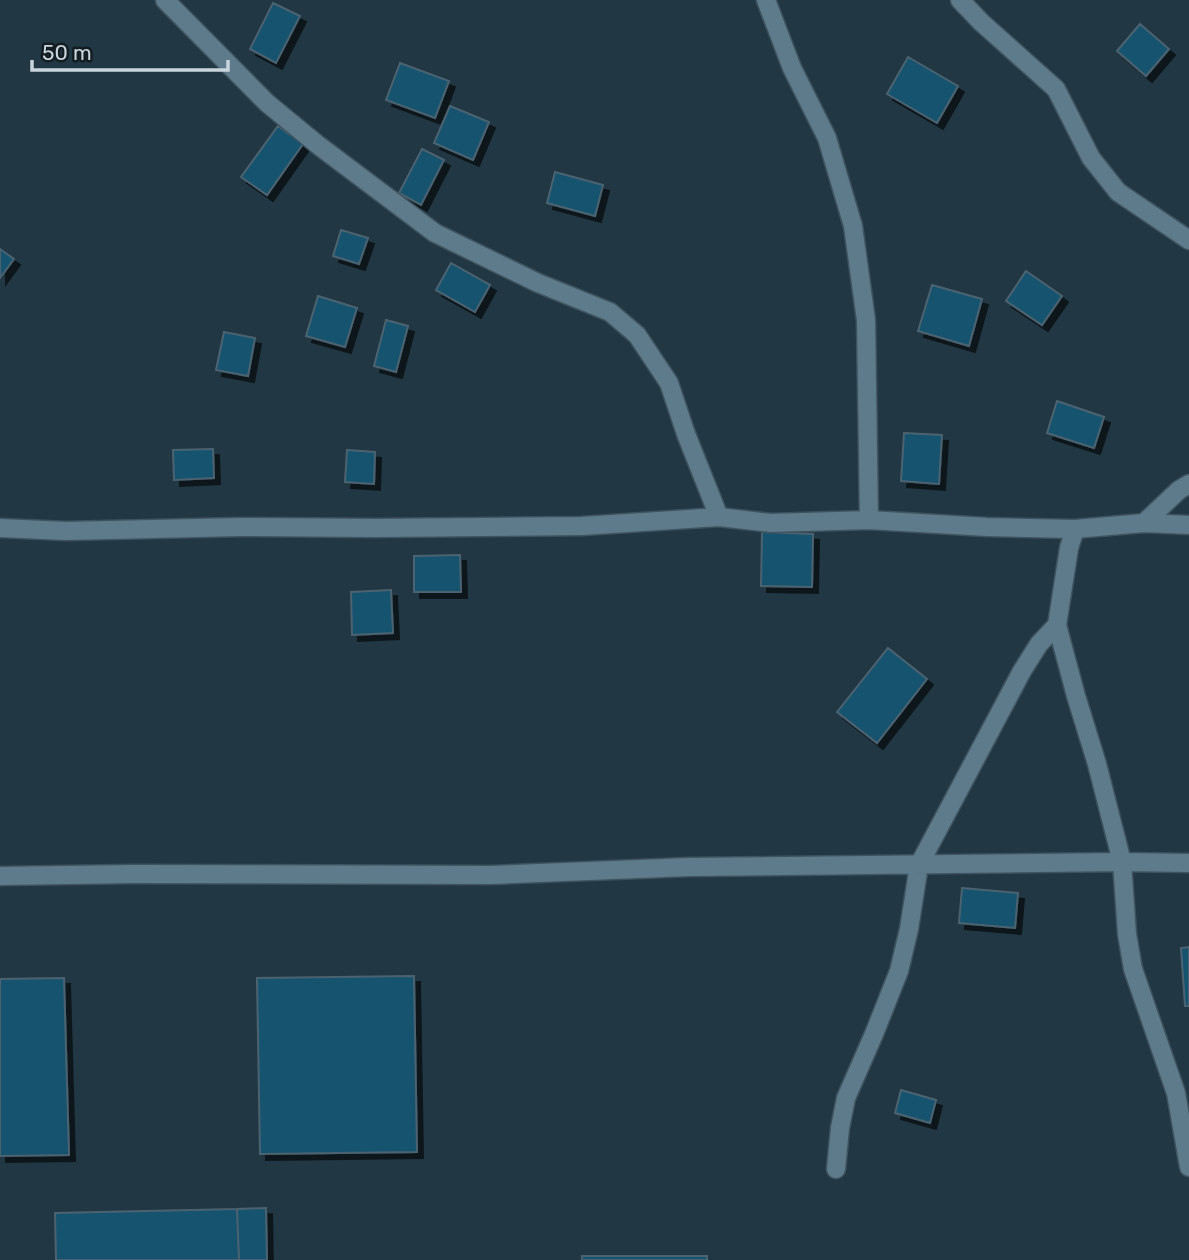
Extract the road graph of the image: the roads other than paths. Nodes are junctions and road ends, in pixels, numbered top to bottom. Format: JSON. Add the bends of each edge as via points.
{"nodes":[{"id":1,"x":165,"y":0,"type":"edge"},
{"id":2,"x":766,"y":0,"type":"edge"},
{"id":3,"x":960,"y":0,"type":"edge"},
{"id":4,"x":1189,"y":240,"type":"edge"},
{"id":5,"x":1189,"y":484,"type":"edge"},
{"id":6,"x":719,"y":517,"type":"junction"},
{"id":7,"x":869,"y":520,"type":"junction"},
{"id":8,"x":1144,"y":523,"type":"junction"},
{"id":9,"x":1189,"y":525,"type":"edge"},
{"id":10,"x":0,"y":528,"type":"edge"},
{"id":11,"x":1075,"y":529,"type":"junction"},
{"id":12,"x":1057,"y":625,"type":"junction"},
{"id":13,"x":1122,"y":862,"type":"junction"},
{"id":14,"x":1189,"y":863,"type":"edge"},
{"id":15,"x":919,"y":865,"type":"junction"},
{"id":16,"x":0,"y":876,"type":"edge"},
{"id":17,"x":1189,"y":1167,"type":"edge"},
{"id":18,"x":836,"y":1169,"type":"dead end"}],
"edges":[{"from":1,"to":6,"type":"street","via":[[267,103],[435,233],[610,312],[637,335],[669,383]]},
{"from":2,"to":7,"type":"street","via":[[792,68],[827,138],[853,226],[866,320]]},
{"from":3,"to":4,"type":"street","via":[[1056,89],[1091,158],[1118,192]]},
{"from":5,"to":8,"type":"street"},
{"from":6,"to":7,"type":"street","via":[[771,523]]},
{"from":6,"to":10,"type":"street","via":[[582,526]]},
{"from":7,"to":11,"type":"street"},
{"from":8,"to":9,"type":"street"},
{"from":8,"to":11,"type":"street"},
{"from":11,"to":12,"type":"street"},
{"from":12,"to":13,"type":"street"},
{"from":12,"to":15,"type":"street","via":[[1022,671]]},
{"from":13,"to":14,"type":"street"},
{"from":13,"to":15,"type":"street"},
{"from":13,"to":17,"type":"street","via":[[1133,969],[1176,1093]]},
{"from":15,"to":16,"type":"street","via":[[492,874]]},
{"from":15,"to":18,"type":"street","via":[[899,971],[846,1098]]}]}
